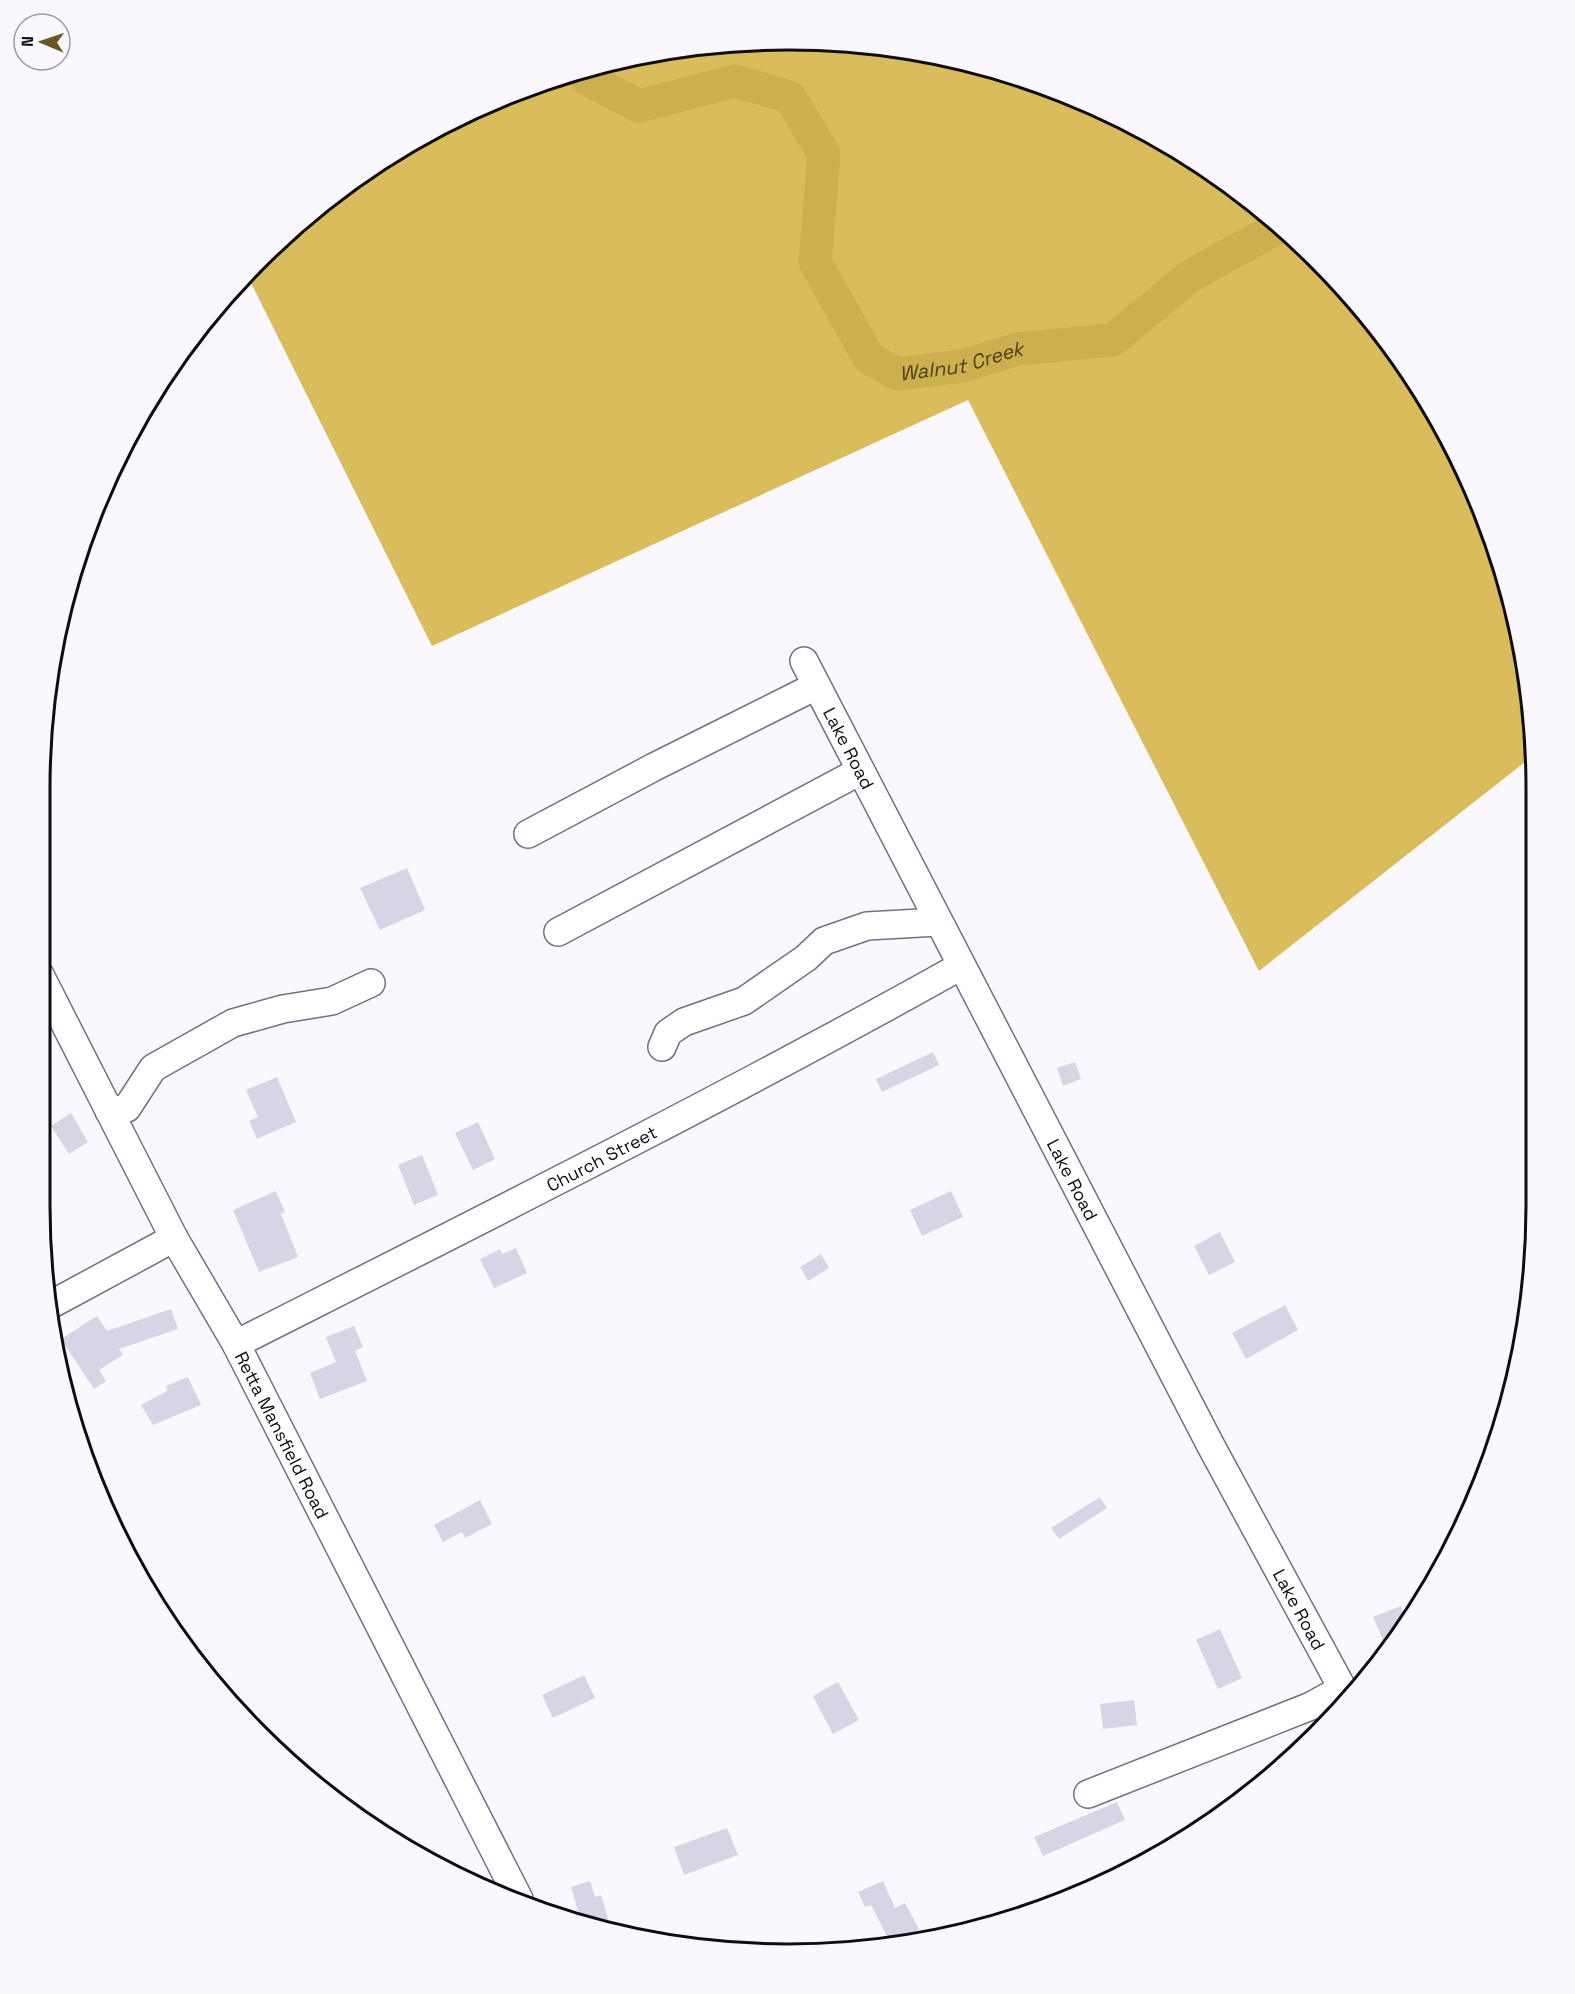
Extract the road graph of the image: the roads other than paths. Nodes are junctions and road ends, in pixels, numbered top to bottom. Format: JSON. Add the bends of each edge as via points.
{"nodes":[{"id":1,"x":804,"y":662,"type":"dead end"},
{"id":2,"x":816,"y":686,"type":"junction"},
{"id":3,"x":860,"y":771,"type":"junction"},
{"id":4,"x":528,"y":834,"type":"dead end"},
{"id":5,"x":938,"y":922,"type":"junction"},
{"id":6,"x":558,"y":932,"type":"dead end"},
{"id":7,"x":961,"y":966,"type":"junction"},
{"id":8,"x":371,"y":983,"type":"dead end"},
{"id":9,"x":49,"y":1012,"type":"edge"},
{"id":10,"x":662,"y":1047,"type":"dead end"},
{"id":11,"x":109,"y":1111,"type":"junction"},
{"id":12,"x":174,"y":1238,"type":"junction"},
{"id":13,"x":56,"y":1302,"type":"edge"},
{"id":14,"x":236,"y":1344,"type":"junction"},
{"id":15,"x":1344,"y":1690,"type":"edge"},
{"id":16,"x":1343,"y":1692,"type":"edge"},
{"id":17,"x":1088,"y":1794,"type":"dead end"},
{"id":18,"x":515,"y":1892,"type":"edge"}],
"edges":[{"from":1,"to":2,"type":"street","name":"Lake Road"},
{"from":2,"to":3,"type":"street","name":"Lake Road"},
{"from":2,"to":4,"type":"street"},
{"from":3,"to":5,"type":"street","name":"Lake Road"},
{"from":3,"to":6,"type":"street"},
{"from":5,"to":7,"type":"street","name":"Lake Road"},
{"from":5,"to":10,"type":"street","via":[[867,926],[824,942],[744,1001],[684,1022],[668,1033]]},
{"from":7,"to":14,"type":"street","name":"Church Street","via":[[551,1185]]},
{"from":7,"to":15,"type":"street","name":"Lake Road","via":[[1211,1446]]},
{"from":8,"to":11,"type":"street","via":[[332,1001],[282,1009],[233,1023],[153,1068],[127,1108]]},
{"from":9,"to":11,"type":"street","name":"Retta Mansfield Road"},
{"from":11,"to":12,"type":"street","name":"Retta Mansfield Road"},
{"from":12,"to":13,"type":"street"},
{"from":12,"to":14,"type":"street","name":"Retta Mansfield Road"},
{"from":14,"to":18,"type":"street","name":"Retta Mansfield Road"},
{"from":16,"to":17,"type":"street"}]}
